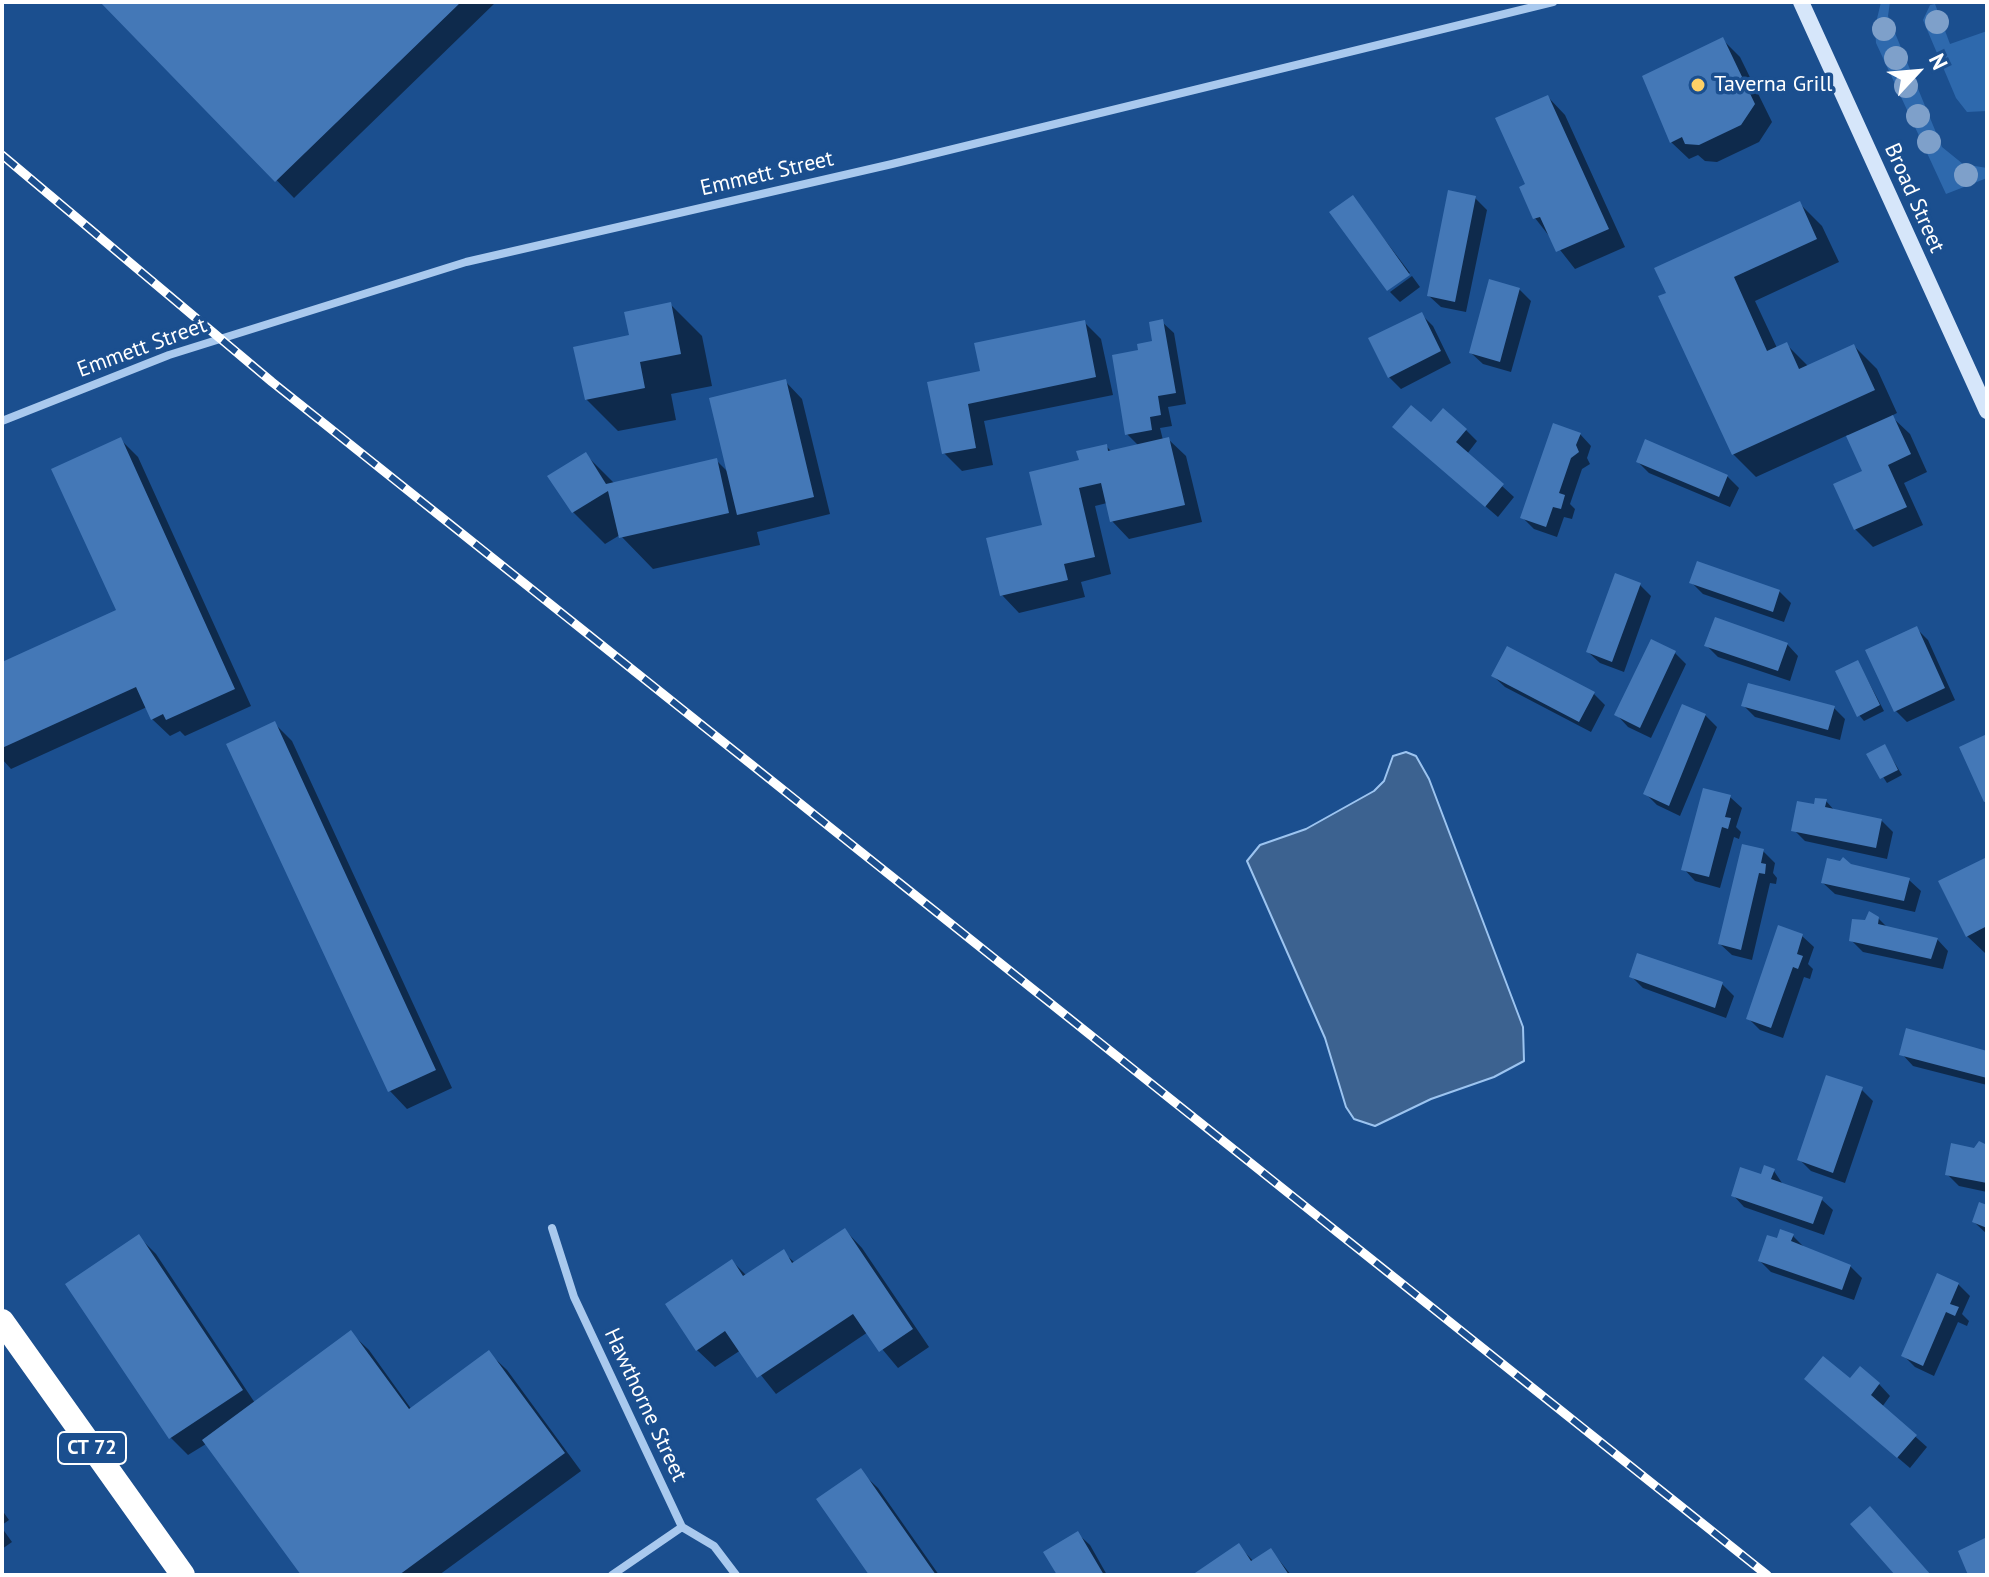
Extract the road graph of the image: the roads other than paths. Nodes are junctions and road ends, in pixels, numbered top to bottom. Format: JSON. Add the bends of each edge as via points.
{"nodes":[{"id":1,"x":1553,"y":2,"type":"edge"},
{"id":2,"x":1801,"y":2,"type":"edge"},
{"id":3,"x":1987,"y":411,"type":"edge"},
{"id":4,"x":2,"y":421,"type":"edge"},
{"id":5,"x":552,"y":1228,"type":"dead end"},
{"id":6,"x":2,"y":1321,"type":"edge"},
{"id":7,"x":682,"y":1527,"type":"junction"},
{"id":8,"x":183,"y":1575,"type":"edge"},
{"id":9,"x":612,"y":1575,"type":"edge"},
{"id":10,"x":736,"y":1575,"type":"edge"}],
"edges":[{"from":1,"to":4,"type":"street","name":"Emmett Street","via":[[466,262],[169,355]]},
{"from":2,"to":3,"type":"main road","name":"Broad Street"},
{"from":5,"to":7,"type":"street","name":"Hawthorne Street","via":[[574,1297]]},
{"from":6,"to":8,"type":"highway","number":"CT 72"},
{"from":7,"to":9,"type":"street"},
{"from":7,"to":10,"type":"street","via":[[714,1546]]}]}
